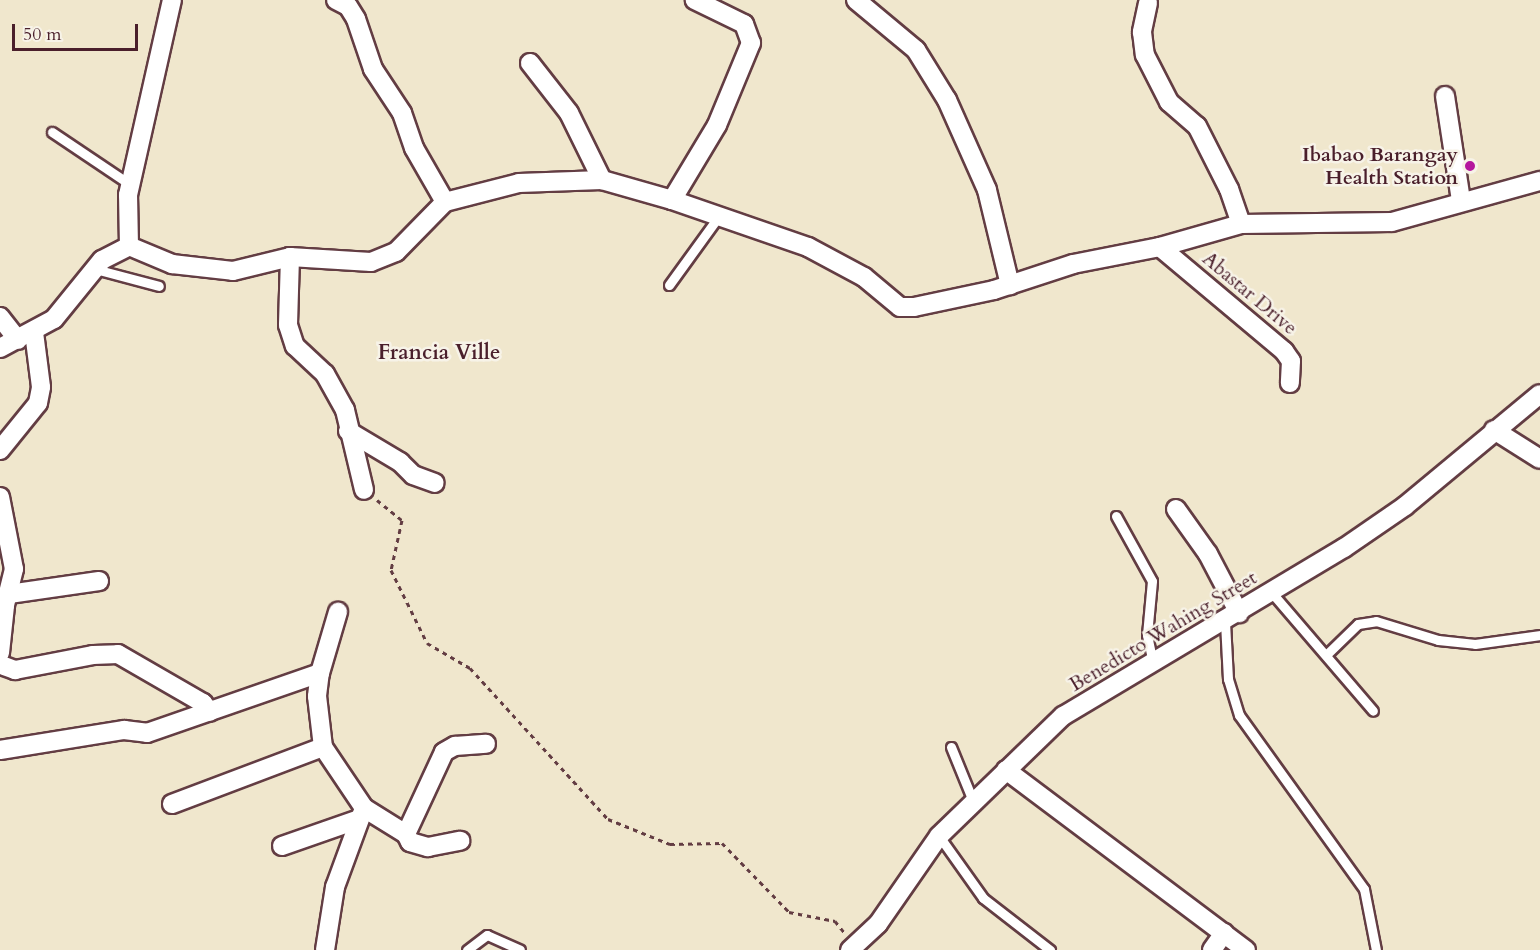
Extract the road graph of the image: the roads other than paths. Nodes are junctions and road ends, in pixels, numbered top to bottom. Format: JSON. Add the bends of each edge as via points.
{"nodes":[{"id":1,"x":172,"y":0,"type":"edge"},
{"id":2,"x":336,"y":0,"type":"edge"},
{"id":3,"x":695,"y":0,"type":"edge"},
{"id":4,"x":856,"y":0,"type":"edge"},
{"id":5,"x":1148,"y":3,"type":"dead end"},
{"id":6,"x":530,"y":63,"type":"dead end"},
{"id":7,"x":1445,"y":96,"type":"dead end"},
{"id":8,"x":52,"y":132,"type":"dead end"},
{"id":9,"x":602,"y":180,"type":"junction"},
{"id":10,"x":1540,"y":181,"type":"edge"},
{"id":11,"x":131,"y":185,"type":"junction"},
{"id":12,"x":672,"y":200,"type":"junction"},
{"id":13,"x":1461,"y":201,"type":"junction"},
{"id":14,"x":445,"y":202,"type":"junction"},
{"id":15,"x":718,"y":216,"type":"junction"},
{"id":16,"x":1240,"y":224,"type":"junction"},
{"id":17,"x":129,"y":246,"type":"junction"},
{"id":18,"x":1160,"y":247,"type":"junction"},
{"id":19,"x":290,"y":257,"type":"junction"},
{"id":20,"x":94,"y":269,"type":"junction"},
{"id":21,"x":669,"y":285,"type":"dead end"},
{"id":22,"x":1010,"y":285,"type":"junction"},
{"id":23,"x":159,"y":286,"type":"dead end"},
{"id":24,"x":0,"y":317,"type":"edge"},
{"id":25,"x":26,"y":336,"type":"junction"},
{"id":26,"x":0,"y":348,"type":"edge"},
{"id":27,"x":1290,"y":383,"type":"dead end"},
{"id":28,"x":1540,"y":394,"type":"edge"},
{"id":29,"x":1494,"y":430,"type":"junction"},
{"id":30,"x":348,"y":431,"type":"junction"},
{"id":31,"x":0,"y":450,"type":"edge"},
{"id":32,"x":1540,"y":459,"type":"edge"},
{"id":33,"x":435,"y":483,"type":"dead end"},
{"id":34,"x":364,"y":490,"type":"road end"},
{"id":35,"x":0,"y":497,"type":"edge"},
{"id":36,"x":1176,"y":509,"type":"dead end"},
{"id":37,"x":1116,"y":516,"type":"dead end"},
{"id":38,"x":99,"y":581,"type":"dead end"},
{"id":39,"x":1272,"y":593,"type":"junction"},
{"id":40,"x":9,"y":594,"type":"junction"},
{"id":41,"x":338,"y":612,"type":"dead end"},
{"id":42,"x":1232,"y":618,"type":"junction"},
{"id":43,"x":1540,"y":635,"type":"edge"},
{"id":44,"x":1327,"y":654,"type":"junction"},
{"id":45,"x":1,"y":661,"type":"edge"},
{"id":46,"x":1153,"y":663,"type":"junction"},
{"id":47,"x":320,"y":673,"type":"junction"},
{"id":48,"x":1374,"y":711,"type":"dead end"},
{"id":49,"x":210,"y":712,"type":"junction"},
{"id":50,"x":486,"y":744,"type":"dead end"},
{"id":51,"x":323,"y":747,"type":"junction"},
{"id":52,"x":951,"y":747,"type":"dead end"},
{"id":53,"x":0,"y":749,"type":"edge"},
{"id":54,"x":1006,"y":770,"type":"junction"},
{"id":55,"x":973,"y":801,"type":"junction"},
{"id":56,"x":172,"y":804,"type":"dead end"},
{"id":57,"x":362,"y":813,"type":"junction"},
{"id":58,"x":406,"y":834,"type":"junction"},
{"id":59,"x":939,"y":836,"type":"junction"},
{"id":60,"x":460,"y":841,"type":"dead end"},
{"id":61,"x":282,"y":846,"type":"dead end"},
{"id":62,"x":1224,"y":933,"type":"junction"},
{"id":63,"x":853,"y":947,"type":"edge"},
{"id":64,"x":325,"y":950,"type":"edge"},
{"id":65,"x":467,"y":950,"type":"edge"},
{"id":66,"x":520,"y":950,"type":"edge"},
{"id":67,"x":1050,"y":950,"type":"edge"},
{"id":68,"x":1212,"y":950,"type":"edge"},
{"id":69,"x":1246,"y":950,"type":"edge"},
{"id":70,"x":1376,"y":950,"type":"edge"}],
"edges":[{"from":1,"to":11,"type":"street"},
{"from":2,"to":14,"type":"street","via":[[348,6],[356,19],[373,69],[402,113],[414,148]]},
{"from":3,"to":12,"type":"street","via":[[744,24],[751,43],[717,125]]},
{"from":4,"to":22,"type":"street","via":[[916,50],[947,100],[987,190]]},
{"from":5,"to":16,"type":"street","via":[[1142,32],[1145,55],[1169,102],[1197,126],[1229,189]]},
{"from":6,"to":9,"type":"street","via":[[570,113]]},
{"from":7,"to":13,"type":"street"},
{"from":8,"to":11,"type":"lane"},
{"from":9,"to":12,"type":"street"},
{"from":9,"to":14,"type":"street","via":[[519,183]]},
{"from":10,"to":13,"type":"street"},
{"from":11,"to":17,"type":"street"},
{"from":12,"to":15,"type":"street"},
{"from":13,"to":16,"type":"street","via":[[1392,222]]},
{"from":14,"to":19,"type":"street","via":[[384,259]]},
{"from":15,"to":21,"type":"lane"},
{"from":15,"to":22,"type":"street","via":[[808,247],[864,278],[900,307],[942,303]]},
{"from":16,"to":18,"type":"street"},
{"from":17,"to":19,"type":"street","via":[[172,264],[233,271]]},
{"from":17,"to":20,"type":"street","via":[[102,260]]},
{"from":18,"to":22,"type":"street","via":[[1073,264]]},
{"from":18,"to":27,"type":"street","name":"Abastar Drive","via":[[1284,351],[1292,361]]},
{"from":19,"to":30,"type":"street","via":[[288,325],[295,346],[335,389]]},
{"from":20,"to":23,"type":"lane"},
{"from":20,"to":25,"type":"street","via":[[54,319]]},
{"from":24,"to":25,"type":"street"},
{"from":25,"to":26,"type":"street"},
{"from":25,"to":31,"type":"street","via":[[41,387],[38,403]]},
{"from":28,"to":29,"type":"street","name":"Benedicto Wahing Street"},
{"from":29,"to":32,"type":"street"},
{"from":29,"to":39,"type":"street","name":"Benedicto Wahing Street","via":[[1405,506]]},
{"from":30,"to":33,"type":"street","via":[[400,462],[413,475]]},
{"from":30,"to":34,"type":"street"},
{"from":35,"to":40,"type":"street","via":[[14,569]]},
{"from":36,"to":42,"type":"street","via":[[1208,554]]},
{"from":37,"to":46,"type":"lane","via":[[1152,581],[1154,594],[1147,635]]},
{"from":38,"to":40,"type":"street"},
{"from":39,"to":42,"type":"street","name":"Benedicto Wahing Street"},
{"from":39,"to":44,"type":"lane"},
{"from":40,"to":45,"type":"street"},
{"from":41,"to":47,"type":"street"},
{"from":42,"to":46,"type":"street","name":"Benedicto Wahing Street"},
{"from":42,"to":70,"type":"lane","via":[[1228,679],[1239,714],[1364,889]]},
{"from":43,"to":44,"type":"lane","via":[[1475,644],[1438,640],[1376,621],[1358,624]]},
{"from":44,"to":48,"type":"lane"},
{"from":45,"to":49,"type":"street","via":[[15,670],[118,654],[203,703]]},
{"from":46,"to":54,"type":"street","name":"Benedicto Wahing Street","via":[[1063,716]]},
{"from":47,"to":49,"type":"street"},
{"from":47,"to":51,"type":"street","via":[[317,696]]},
{"from":49,"to":53,"type":"street","via":[[147,733],[124,730]]},
{"from":50,"to":58,"type":"street","via":[[455,746],[444,752]]},
{"from":51,"to":56,"type":"street"},
{"from":51,"to":57,"type":"street"},
{"from":52,"to":55,"type":"lane"},
{"from":54,"to":55,"type":"street","name":"Benedicto Wahing Street"},
{"from":54,"to":62,"type":"street"},
{"from":55,"to":59,"type":"street","name":"Benedicto Wahing Street"},
{"from":57,"to":58,"type":"street"},
{"from":57,"to":61,"type":"street"},
{"from":57,"to":64,"type":"street","via":[[335,887]]},
{"from":58,"to":60,"type":"street","via":[[419,847]]},
{"from":59,"to":63,"type":"street","name":"Benedicto Wahing Street","via":[[878,924]]},
{"from":59,"to":67,"type":"lane","via":[[983,898]]},
{"from":62,"to":68,"type":"street"},
{"from":62,"to":69,"type":"street"},
{"from":65,"to":66,"type":"lane","via":[[488,935]]}]}
